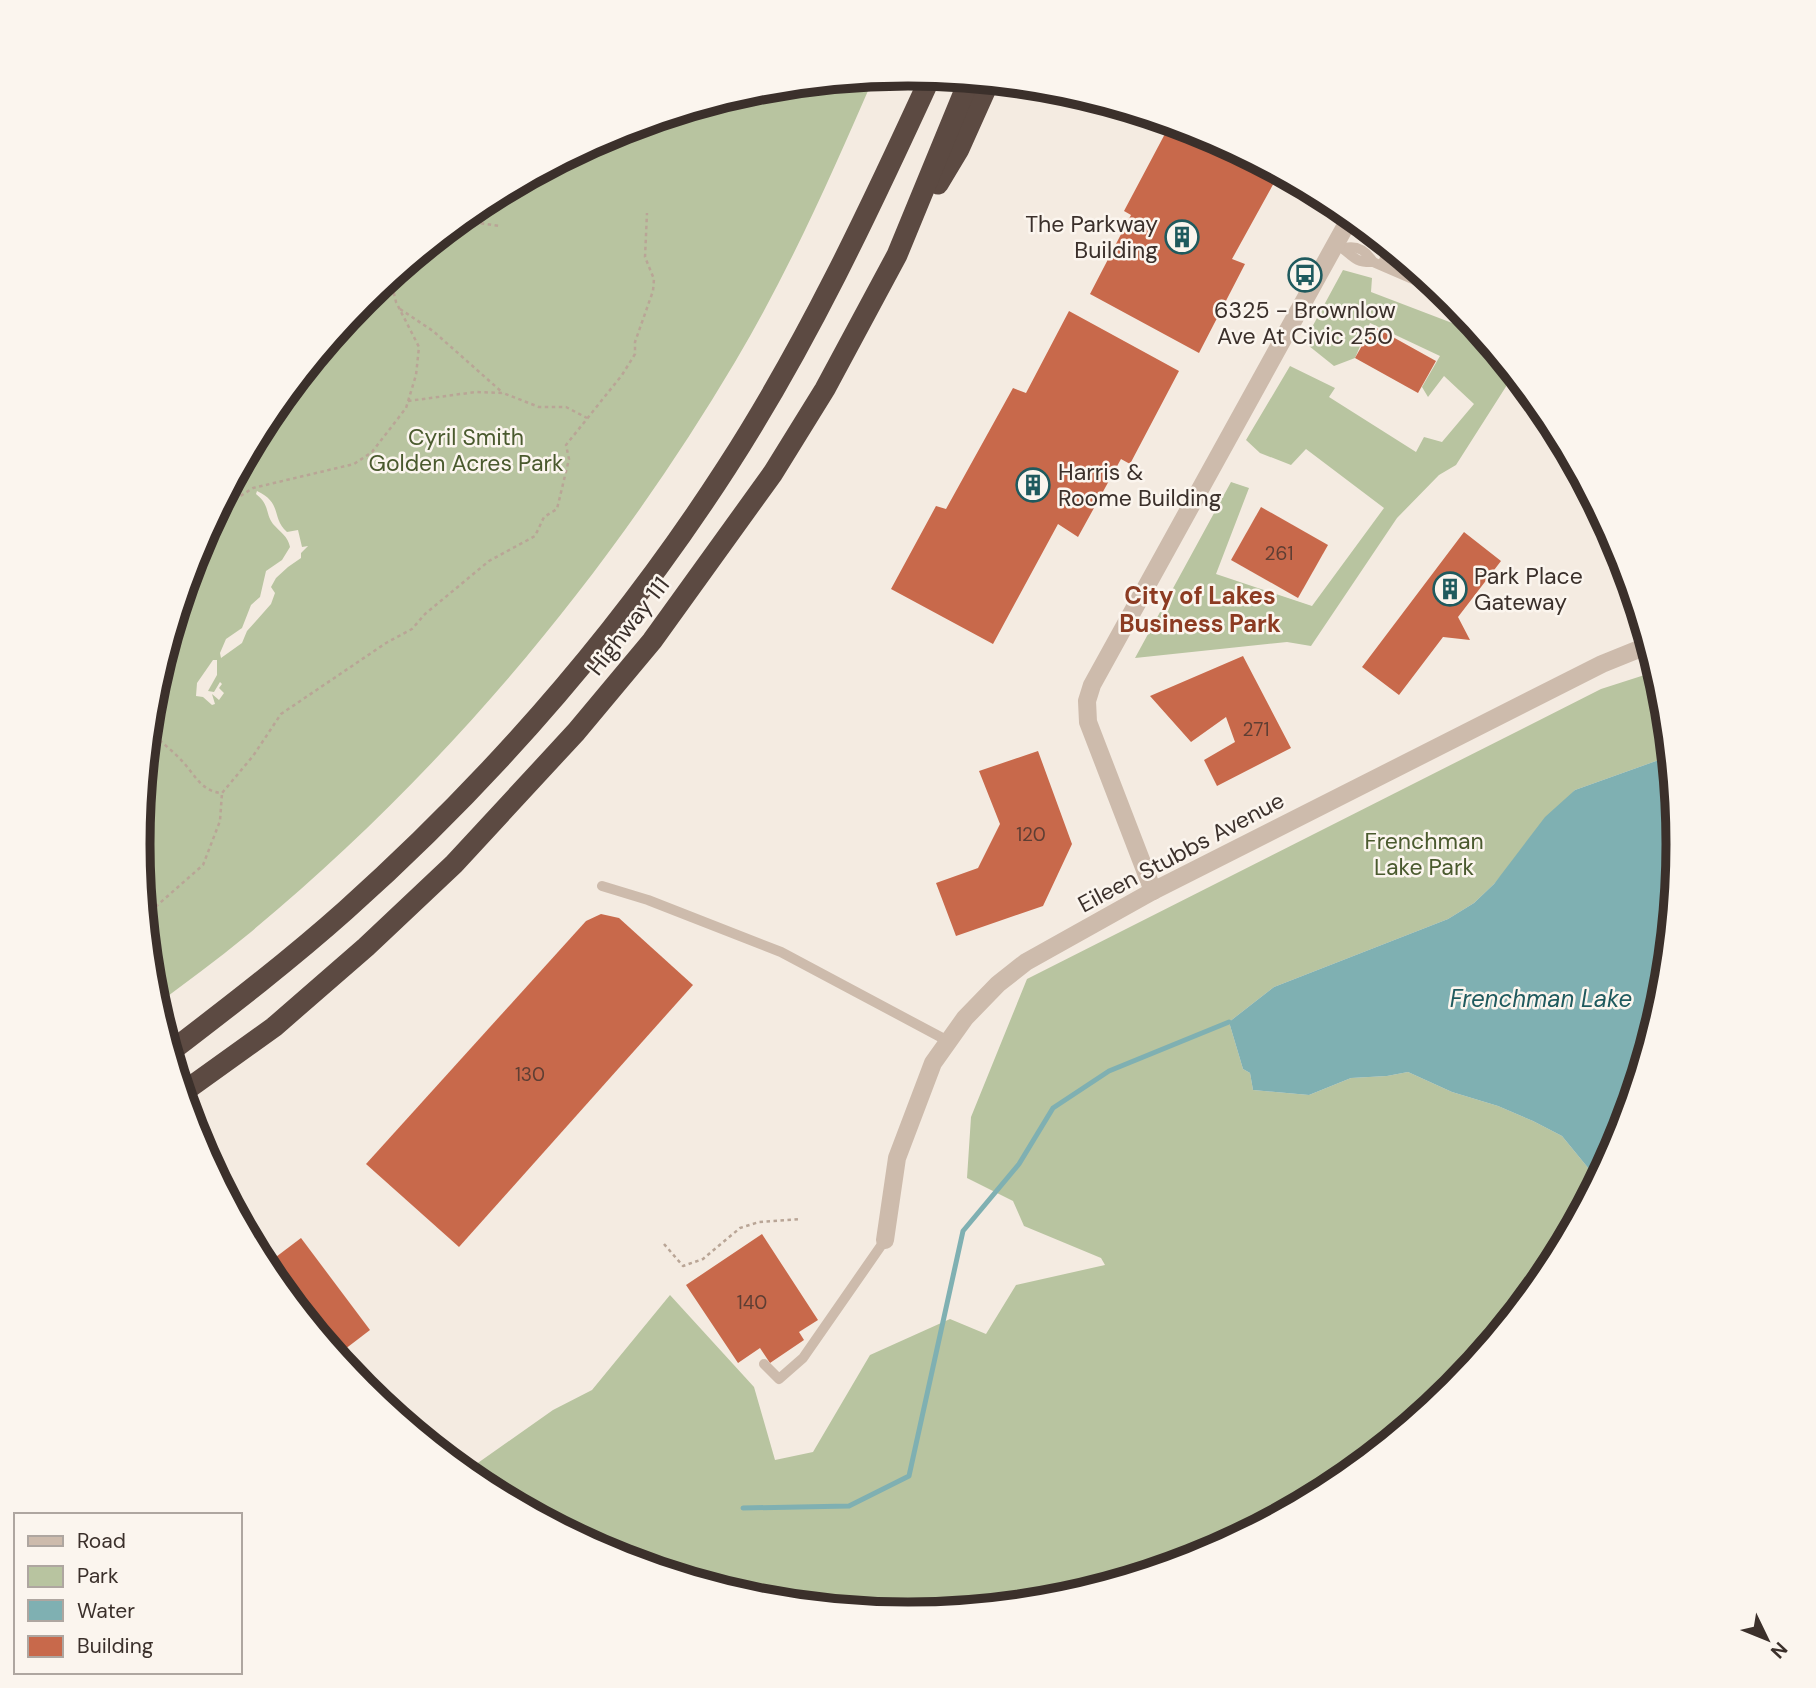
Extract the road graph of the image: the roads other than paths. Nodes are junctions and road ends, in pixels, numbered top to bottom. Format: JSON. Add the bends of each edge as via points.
{"nodes":[{"id":1,"x":926,"y":86,"type":"edge"},
{"id":2,"x":965,"y":88,"type":"edge"},
{"id":3,"x":985,"y":90,"type":"edge"},
{"id":4,"x":1347,"y":226,"type":"edge"},
{"id":5,"x":1340,"y":246,"type":"junction"},
{"id":6,"x":1385,"y":254,"type":"edge"},
{"id":7,"x":897,"y":255,"type":"junction"},
{"id":8,"x":1378,"y":264,"type":"junction"},
{"id":9,"x":1415,"y":281,"type":"edge"},
{"id":10,"x":1640,"y":649,"type":"edge"},
{"id":11,"x":602,"y":886,"type":"dead end"},
{"id":12,"x":1153,"y":891,"type":"junction"},
{"id":13,"x":948,"y":1041,"type":"junction"},
{"id":14,"x":178,"y":1046,"type":"edge"},
{"id":15,"x":190,"y":1087,"type":"edge"},
{"id":16,"x":885,"y":1241,"type":"joint"},
{"id":17,"x":764,"y":1364,"type":"dead end"}],
"edges":[{"from":1,"to":14,"type":"highway","name":"Highway 111","via":[[832,284],[773,392],[658,568],[501,757],[430,830],[346,910]]},
{"from":2,"to":7,"type":"highway","name":"Highway 111"},
{"from":3,"to":7,"type":"highway","via":[[958,149]]},
{"from":4,"to":5,"type":"street"},
{"from":5,"to":8,"type":"lane","via":[[1362,262]]},
{"from":5,"to":12,"type":"street","via":[[1087,701],[1088,722]]},
{"from":6,"to":8,"type":"lane"},
{"from":7,"to":15,"type":"highway","name":"Highway 111","via":[[825,389],[773,473],[652,641],[576,732],[454,864],[366,947],[274,1027]]},
{"from":8,"to":9,"type":"lane"},
{"from":10,"to":12,"type":"street","name":"Eileen Stubbs Avenue"},
{"from":11,"to":13,"type":"lane","via":[[781,952]]},
{"from":12,"to":13,"type":"street","name":"Eileen Stubbs Avenue","via":[[1026,962],[998,984]]},
{"from":13,"to":16,"type":"street","name":"Eileen Stubbs Avenue","via":[[933,1063],[897,1158]]},
{"from":16,"to":17,"type":"lane","via":[[803,1358],[779,1379]]}]}
